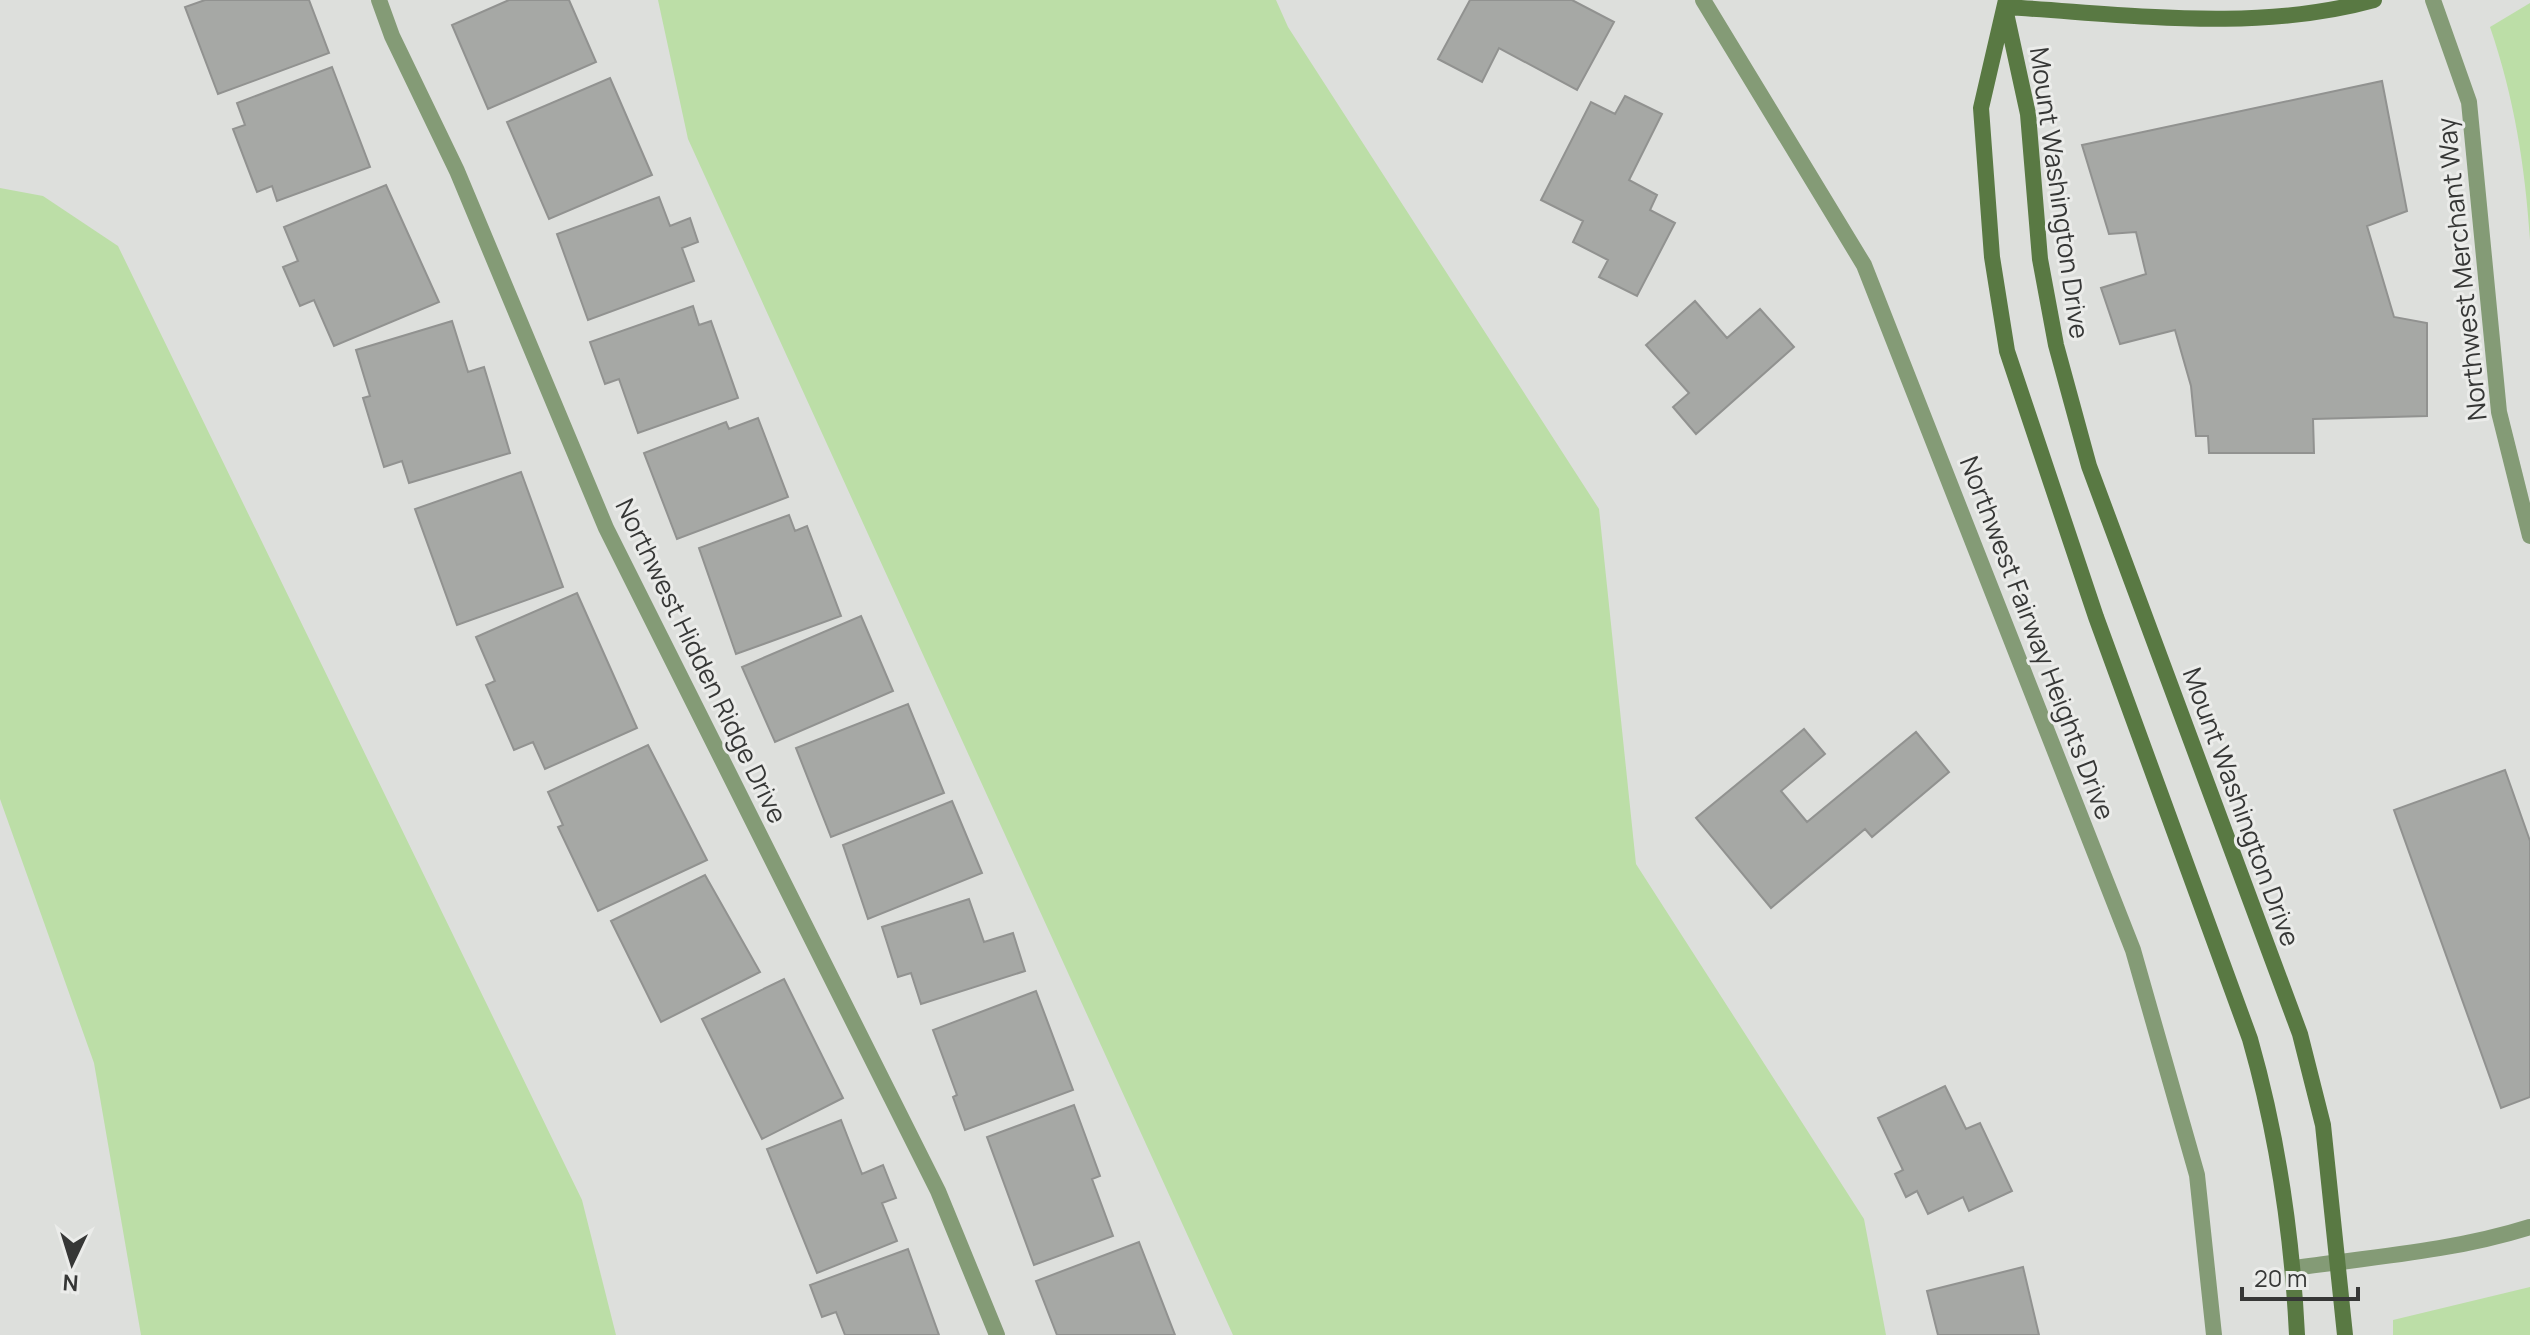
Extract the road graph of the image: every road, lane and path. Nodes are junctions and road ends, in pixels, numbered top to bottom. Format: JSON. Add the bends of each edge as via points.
{"nodes":[{"id":1,"x":379,"y":0,"type":"edge"},
{"id":2,"x":1703,"y":0,"type":"edge"},
{"id":3,"x":2374,"y":0,"type":"edge"},
{"id":4,"x":2433,"y":0,"type":"edge"},
{"id":5,"x":2006,"y":4,"type":"edge"},
{"id":6,"x":2530,"y":536,"type":"edge"},
{"id":7,"x":2530,"y":1227,"type":"edge"},
{"id":8,"x":2337,"y":1262,"type":"junction"},
{"id":9,"x":2294,"y":1268,"type":"junction"},
{"id":10,"x":997,"y":1335,"type":"edge"},
{"id":11,"x":2214,"y":1335,"type":"edge"},
{"id":12,"x":2297,"y":1335,"type":"edge"},
{"id":13,"x":2345,"y":1335,"type":"edge"}],
"edges":[{"from":1,"to":10,"type":"street","name":"Northwest Hidden Ridge Drive","via":[[457,171],[606,528],[938,1191]]},
{"from":2,"to":11,"type":"street","name":"Northwest Fairway Heights Drive","via":[[1864,265],[2133,950],[2197,1175]]},
{"from":3,"to":5,"type":"main road","via":[[2251,18]]},
{"from":4,"to":6,"type":"street","name":"Northwest Merchant Way","via":[[2469,102],[2499,412]]},
{"from":5,"to":8,"type":"main road","name":"Mount Washington Drive","via":[[2028,114],[2040,259],[2056,345],[2089,466],[2300,1034],[2323,1125]]},
{"from":5,"to":9,"type":"main road","name":"Mount Washington Drive","via":[[1981,108],[1992,257],[2007,351],[2096,617],[2250,1039],[2268,1101]]},
{"from":7,"to":8,"type":"street","via":[[2496,1238]]},
{"from":8,"to":9,"type":"street"},
{"from":8,"to":13,"type":"main road","name":"Mount Washington Drive"},
{"from":9,"to":12,"type":"main road","name":"Mount Washington Drive"}]}
